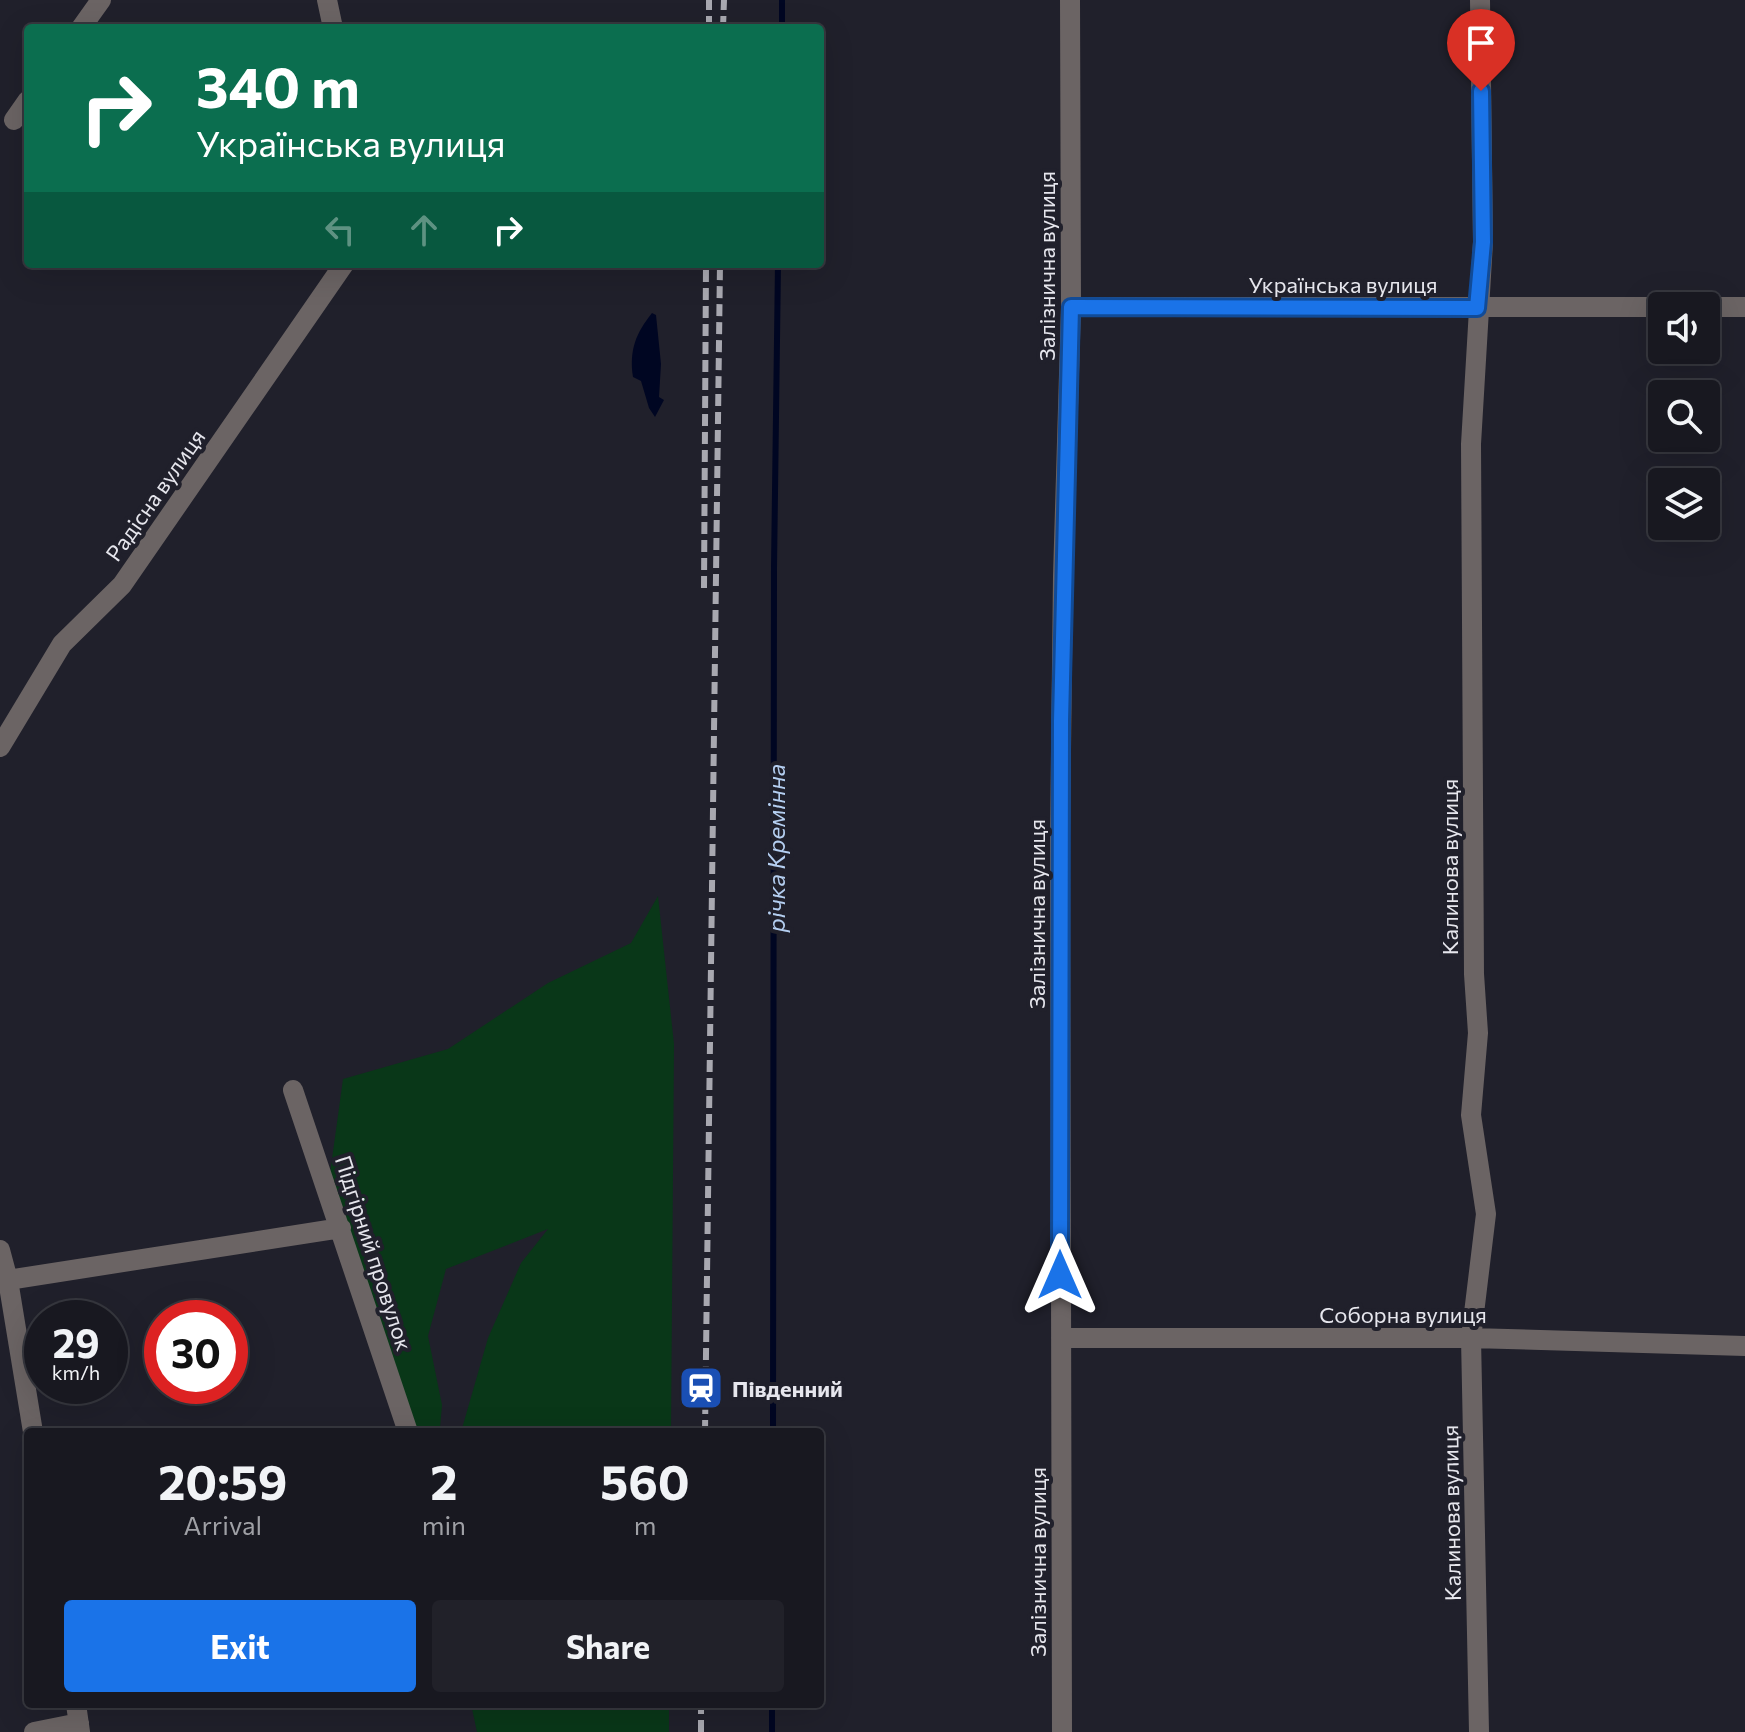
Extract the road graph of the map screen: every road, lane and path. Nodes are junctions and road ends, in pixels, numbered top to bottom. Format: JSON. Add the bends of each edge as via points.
{"nodes":[{"id":1,"x":101,"y":0,"type":"edge"},
{"id":2,"x":327,"y":0,"type":"edge"},
{"id":3,"x":1070,"y":0,"type":"edge"},
{"id":4,"x":1480,"y":0,"type":"edge"},
{"id":5,"x":84,"y":24,"type":"edge"},
{"id":6,"x":332,"y":24,"type":"edge"},
{"id":7,"x":24,"y":106,"type":"edge"},
{"id":8,"x":14,"y":120,"type":"dead end"},
{"id":9,"x":341,"y":268,"type":"edge"},
{"id":10,"x":1071,"y":307,"type":"junction"},
{"id":11,"x":1648,"y":307,"type":"edge"},
{"id":12,"x":1720,"y":307,"type":"edge"},
{"id":13,"x":1745,"y":307,"type":"edge"},
{"id":14,"x":1477,"y":308,"type":"junction"},
{"id":15,"x":0,"y":747,"type":"edge"},
{"id":16,"x":293,"y":1090,"type":"dead end"},
{"id":17,"x":341,"y":1228,"type":"junction"},
{"id":18,"x":0,"y":1250,"type":"edge"},
{"id":19,"x":8,"y":1280,"type":"junction"},
{"id":20,"x":1061,"y":1338,"type":"junction"},
{"id":21,"x":1471,"y":1338,"type":"junction"},
{"id":22,"x":1745,"y":1346,"type":"edge"},
{"id":23,"x":32,"y":1428,"type":"edge"},
{"id":24,"x":407,"y":1428,"type":"edge"},
{"id":25,"x":78,"y":1720,"type":"edge"},
{"id":26,"x":34,"y":1732,"type":"edge"},
{"id":27,"x":1062,"y":1732,"type":"edge"},
{"id":28,"x":1479,"y":1732,"type":"edge"}],
"edges":[{"from":1,"to":5,"type":"street"},
{"from":2,"to":6,"type":"street"},
{"from":3,"to":10,"type":"street","name":"Залізнична вулиця"},
{"from":4,"to":14,"type":"street","name":"Калинова вулиця","via":[[1483,242]]},
{"from":7,"to":8,"type":"street"},
{"from":9,"to":15,"type":"street","name":"Радісна вулиця","via":[[122,585],[62,644]]},
{"from":10,"to":14,"type":"street","name":"Українська вулиця"},
{"from":10,"to":20,"type":"street","name":"Залізнична вулиця","via":[[1060,791]]},
{"from":11,"to":14,"type":"street","name":"Українська вулиця"},
{"from":12,"to":13,"type":"street"},
{"from":14,"to":21,"type":"street","name":"Калинова вулиця","via":[[1471,444],[1478,1033],[1471,1115],[1486,1214]]},
{"from":16,"to":17,"type":"street","name":"Підгірний провулок"},
{"from":17,"to":19,"type":"street"},
{"from":17,"to":24,"type":"street","name":"Підгірний провулок"},
{"from":18,"to":19,"type":"street"},
{"from":19,"to":23,"type":"street"},
{"from":20,"to":21,"type":"street","name":"Соборна вулиця"},
{"from":20,"to":27,"type":"street","name":"Залізнична вулиця"},
{"from":21,"to":22,"type":"street","name":"Соборна вулиця"},
{"from":21,"to":28,"type":"street","name":"Калинова вулиця"},
{"from":25,"to":26,"type":"street"}]}
